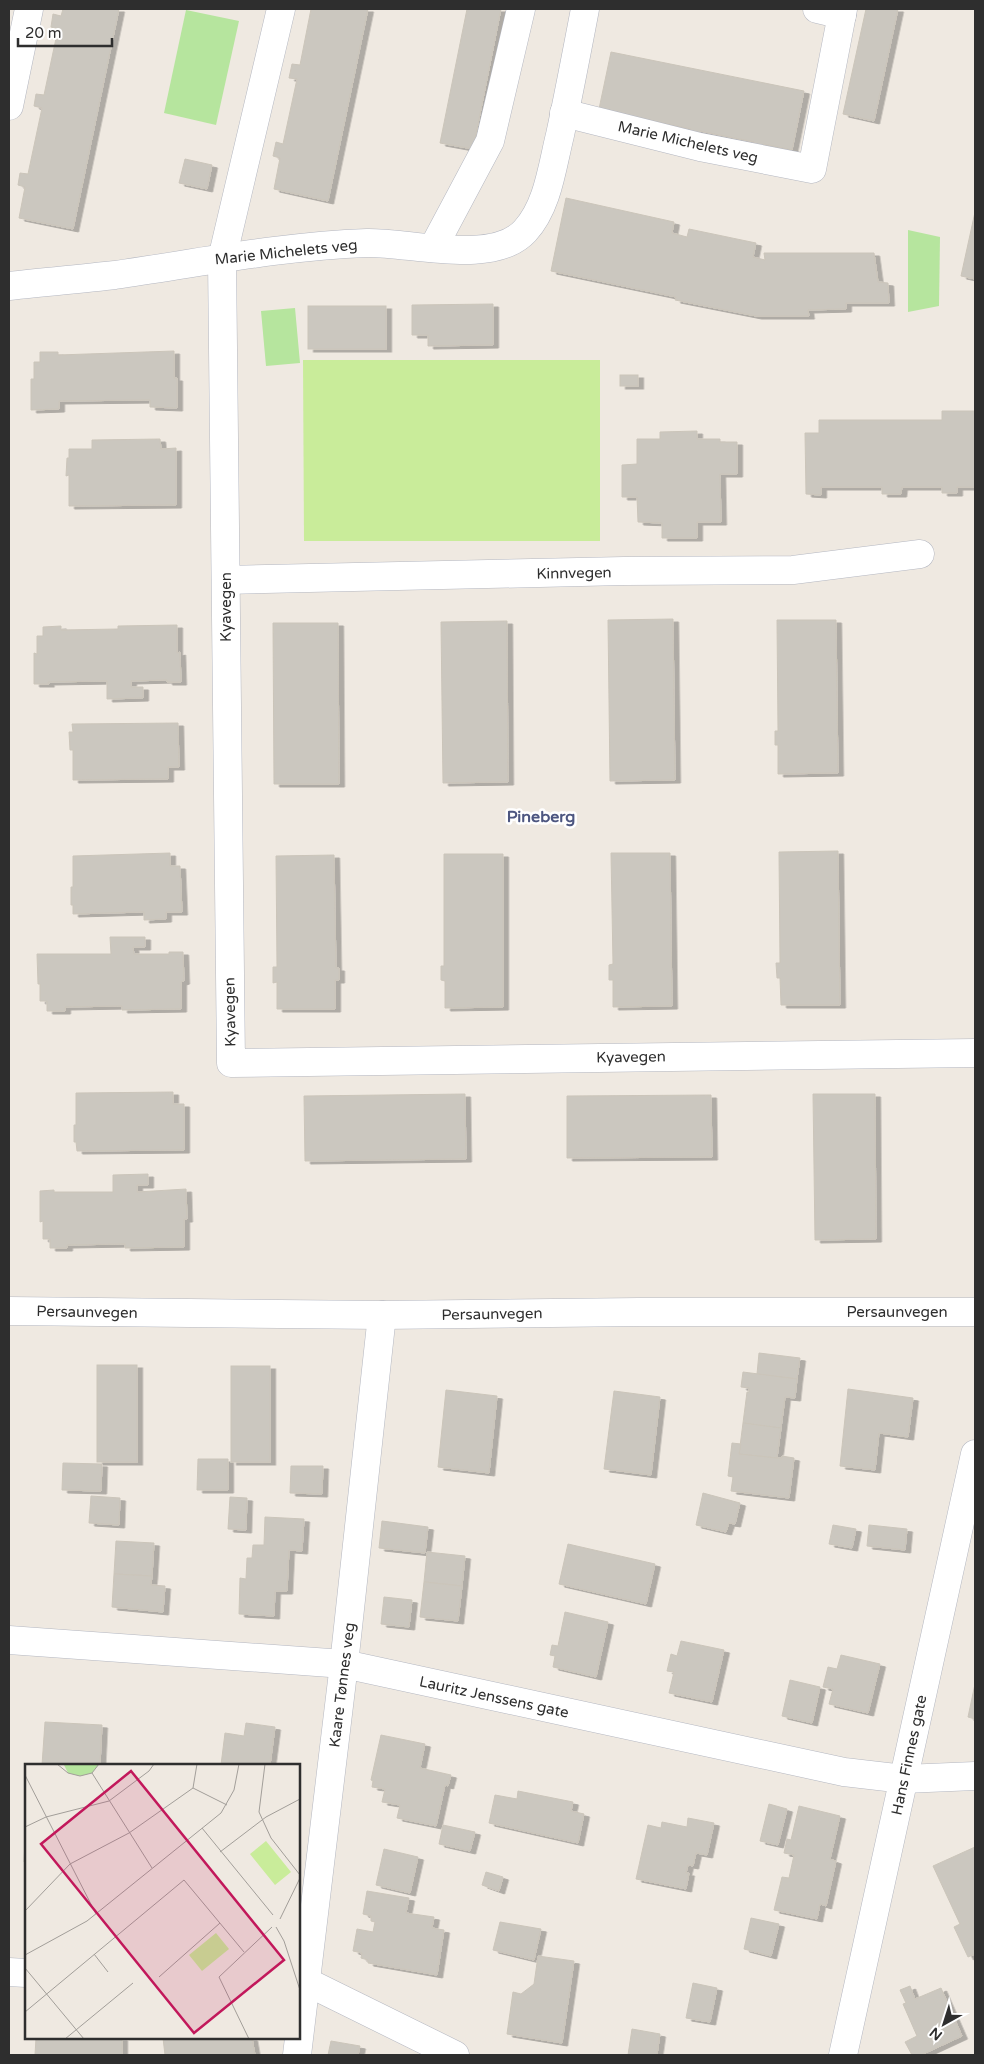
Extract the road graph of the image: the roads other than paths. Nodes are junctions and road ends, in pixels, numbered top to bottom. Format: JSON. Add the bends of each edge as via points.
{"nodes":[{"id":1,"x":29,"y":9,"type":"edge"},
{"id":2,"x":280,"y":9,"type":"edge"},
{"id":3,"x":521,"y":9,"type":"edge"},
{"id":4,"x":585,"y":9,"type":"edge"},
{"id":5,"x":834,"y":11,"type":"edge"},
{"id":6,"x":9,"y":106,"type":"edge"},
{"id":7,"x":564,"y":113,"type":"junction"},
{"id":8,"x":433,"y":248,"type":"junction"},
{"id":9,"x":222,"y":259,"type":"junction"},
{"id":10,"x":9,"y":286,"type":"edge"},
{"id":11,"x":920,"y":554,"type":"dead end"},
{"id":12,"x":226,"y":580,"type":"junction"},
{"id":13,"x":975,"y":1053,"type":"edge"},
{"id":14,"x":9,"y":1311,"type":"edge"},
{"id":15,"x":975,"y":1312,"type":"edge"},
{"id":16,"x":382,"y":1315,"type":"junction"},
{"id":17,"x":975,"y":1454,"type":"edge"},
{"id":18,"x":9,"y":1640,"type":"edge"},
{"id":19,"x":344,"y":1664,"type":"junction"},
{"id":20,"x":975,"y":1776,"type":"edge"},
{"id":21,"x":904,"y":1779,"type":"junction"},
{"id":22,"x":9,"y":1972,"type":"edge"},
{"id":23,"x":25,"y":1973,"type":"edge"},
{"id":24,"x":303,"y":1982,"type":"edge"},
{"id":25,"x":300,"y":2018,"type":"edge"},
{"id":26,"x":298,"y":2039,"type":"edge"},
{"id":27,"x":297,"y":2055,"type":"edge"},
{"id":28,"x":455,"y":2055,"type":"edge"},
{"id":29,"x":843,"y":2055,"type":"edge"}],
"edges":[{"from":1,"to":6,"type":"street"},
{"from":2,"to":9,"type":"street","name":"Kyavegen"},
{"from":3,"to":8,"type":"street","via":[[490,141]]},
{"from":4,"to":7,"type":"street","name":"Marie Michelets veg"},
{"from":5,"to":7,"type":"street","name":"Marie Michelets veg","via":[[812,169]]},
{"from":7,"to":8,"type":"street","name":"Marie Michelets veg","via":[[549,183],[537,214],[524,231],[508,244],[485,250]]},
{"from":8,"to":9,"type":"street","name":"Marie Michelets veg","via":[[369,243],[329,245]]},
{"from":9,"to":10,"type":"street","name":"Marie Michelets veg"},
{"from":9,"to":12,"type":"street","name":"Kyavegen"},
{"from":11,"to":12,"type":"street","name":"Kinnvegen","via":[[793,570]]},
{"from":12,"to":13,"type":"street","name":"Kyavegen","via":[[231,1063]]},
{"from":14,"to":16,"type":"street","name":"Persaunvegen"},
{"from":15,"to":16,"type":"street","name":"Persaunvegen"},
{"from":16,"to":19,"type":"street","name":"Kaare Tønnes veg"},
{"from":17,"to":21,"type":"street","name":"Hans Finnes gate"},
{"from":18,"to":19,"type":"street","name":"Lauritz Jenssens gate"},
{"from":19,"to":21,"type":"street","name":"Lauritz Jenssens gate","via":[[844,1772]]},
{"from":19,"to":24,"type":"street","name":"Kaare Tønnes veg"},
{"from":20,"to":21,"type":"street","name":"Lauritz Jenssens gate"},
{"from":21,"to":29,"type":"street","name":"Hans Finnes gate"},
{"from":22,"to":23,"type":"street"},
{"from":24,"to":25,"type":"street","name":"Kaare Tønnes veg"},
{"from":24,"to":28,"type":"street"},
{"from":26,"to":27,"type":"street","name":"Kaare Tønnes veg"}]}
